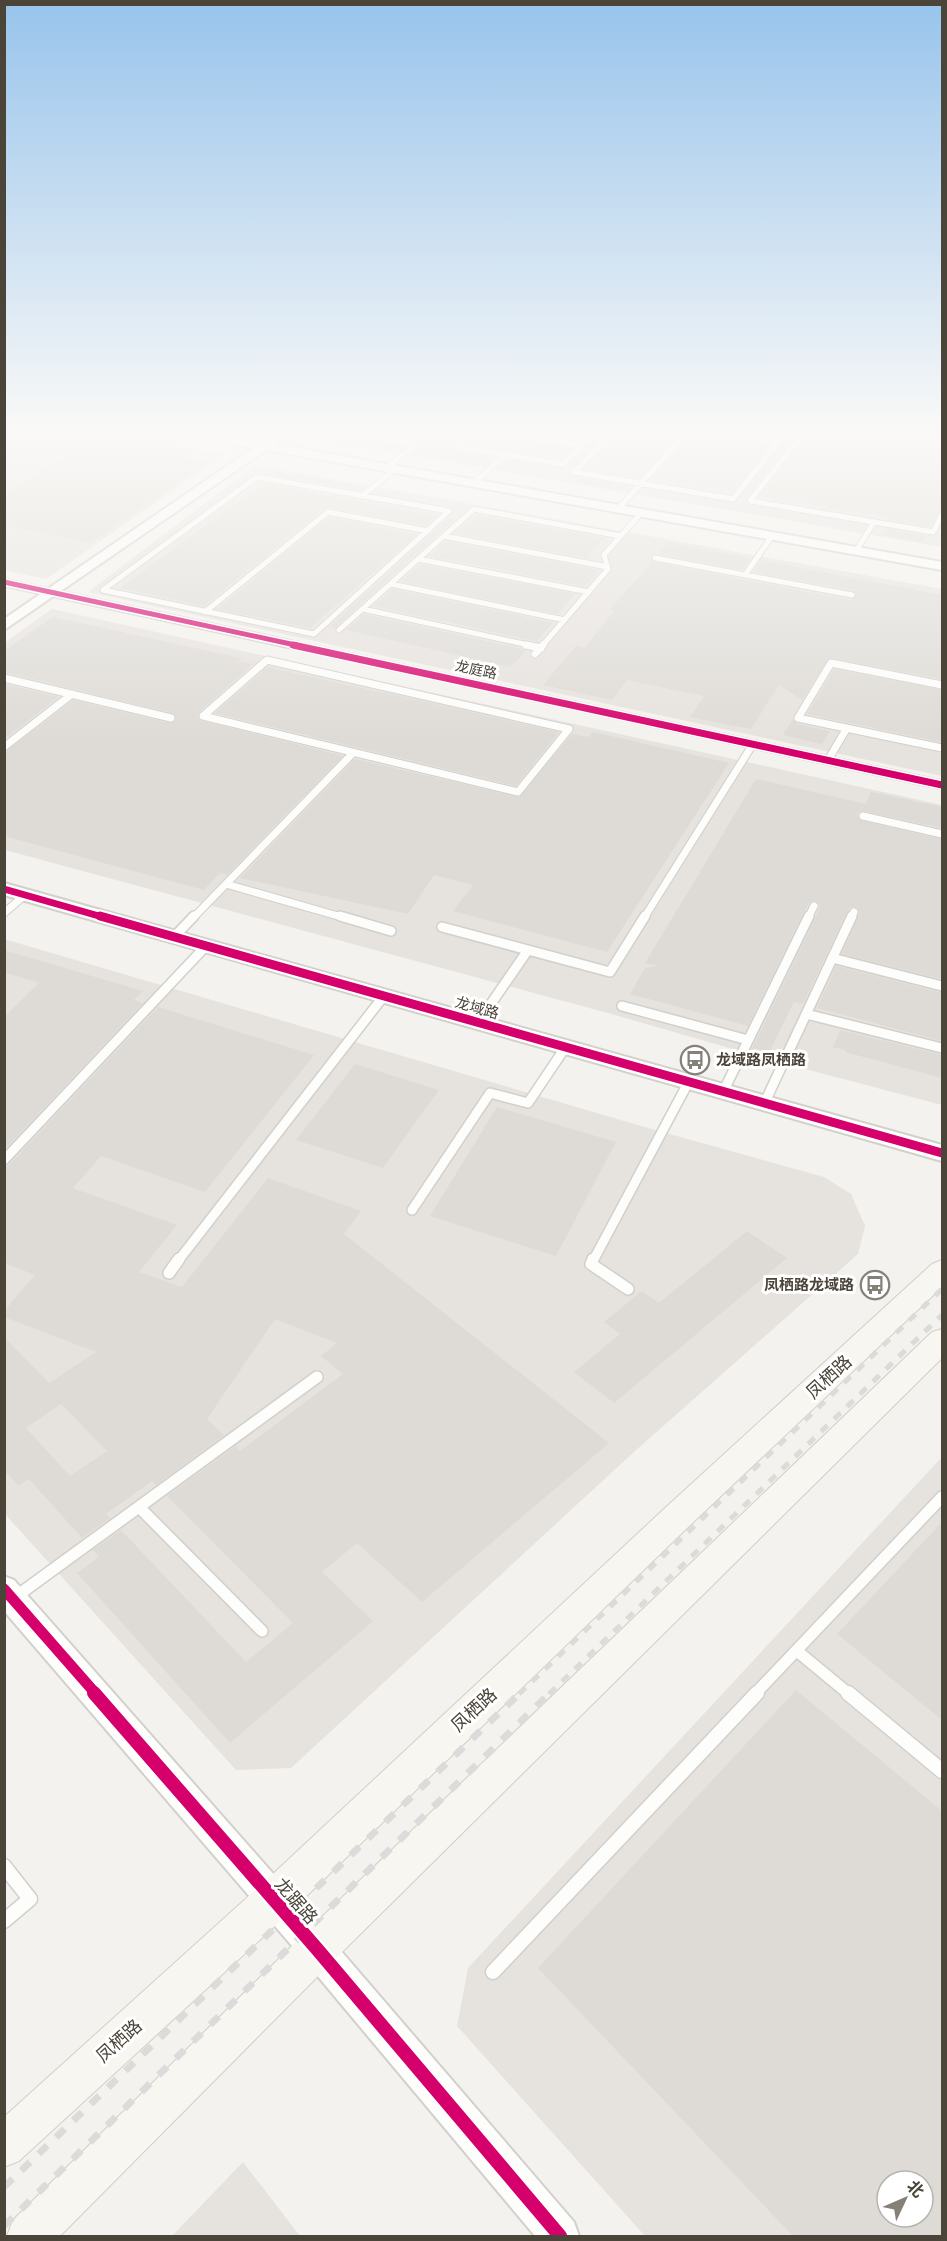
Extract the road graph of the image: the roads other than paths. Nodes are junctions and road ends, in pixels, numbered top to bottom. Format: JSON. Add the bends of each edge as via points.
{"nodes":[{"id":1,"x":137,"y":535,"type":"edge"},
{"id":2,"x":179,"y":535,"type":"edge"},
{"id":3,"x":300,"y":535,"type":"edge"},
{"id":4,"x":424,"y":535,"type":"edge"},
{"id":5,"x":613,"y":535,"type":"edge"},
{"id":6,"x":764,"y":535,"type":"edge"},
{"id":7,"x":866,"y":535,"type":"edge"},
{"id":8,"x":444,"y":536,"type":"joint"},
{"id":9,"x":621,"y":536,"type":"joint"},
{"id":10,"x":772,"y":536,"type":"junction"},
{"id":11,"x":856,"y":551,"type":"junction"},
{"id":12,"x":655,"y":558,"type":"dead end"},
{"id":13,"x":418,"y":559,"type":"junction"},
{"id":14,"x":942,"y":566,"type":"edge"},
{"id":15,"x":608,"y":567,"type":"junction"},
{"id":16,"x":745,"y":575,"type":"junction"},
{"id":17,"x":4,"y":582,"type":"edge"},
{"id":18,"x":391,"y":584,"type":"junction"},
{"id":19,"x":53,"y":592,"type":"junction"},
{"id":20,"x":588,"y":592,"type":"junction"},
{"id":21,"x":852,"y":595,"type":"dead end"},
{"id":22,"x":363,"y":609,"type":"junction"},
{"id":23,"x":205,"y":612,"type":"junction"},
{"id":24,"x":565,"y":620,"type":"junction"},
{"id":25,"x":4,"y":626,"type":"edge"},
{"id":26,"x":339,"y":630,"type":"dead end"},
{"id":27,"x":541,"y":648,"type":"junction"},
{"id":28,"x":535,"y":654,"type":"dead end"},
{"id":29,"x":4,"y":678,"type":"edge"},
{"id":30,"x":942,"y":685,"type":"edge"},
{"id":31,"x":72,"y":694,"type":"junction"},
{"id":32,"x":171,"y":718,"type":"dead end"},
{"id":33,"x":847,"y":728,"type":"junction"},
{"id":34,"x":753,"y":744,"type":"junction"},
{"id":35,"x":4,"y":747,"type":"edge"},
{"id":36,"x":942,"y":748,"type":"edge"},
{"id":37,"x":353,"y":753,"type":"junction"},
{"id":38,"x":828,"y":760,"type":"junction"},
{"id":39,"x":942,"y":785,"type":"edge"},
{"id":40,"x":863,"y":816,"type":"dead end"},
{"id":41,"x":942,"y":834,"type":"edge"},
{"id":42,"x":226,"y":884,"type":"junction"},
{"id":43,"x":4,"y":889,"type":"edge"},
{"id":44,"x":25,"y":895,"type":"junction"},
{"id":45,"x":814,"y":906,"type":"dead end"},
{"id":46,"x":854,"y":912,"type":"dead end"},
{"id":47,"x":4,"y":913,"type":"edge"},
{"id":48,"x":442,"y":927,"type":"dead end"},
{"id":49,"x":391,"y":931,"type":"dead end"},
{"id":50,"x":174,"y":937,"type":"junction"},
{"id":51,"x":206,"y":946,"type":"junction"},
{"id":52,"x":528,"y":950,"type":"junction"},
{"id":53,"x":832,"y":958,"type":"junction"},
{"id":54,"x":942,"y":986,"type":"edge"},
{"id":55,"x":383,"y":997,"type":"junction"},
{"id":56,"x":622,"y":1006,"type":"dead end"},
{"id":57,"x":806,"y":1014,"type":"junction"},
{"id":58,"x":477,"y":1024,"type":"junction"},
{"id":59,"x":748,"y":1040,"type":"junction"},
{"id":60,"x":565,"y":1048,"type":"junction"},
{"id":61,"x":942,"y":1048,"type":"edge"},
{"id":62,"x":688,"y":1083,"type":"junction"},
{"id":63,"x":723,"y":1092,"type":"junction"},
{"id":64,"x":764,"y":1104,"type":"junction"},
{"id":65,"x":942,"y":1153,"type":"edge"},
{"id":66,"x":4,"y":1160,"type":"edge"},
{"id":67,"x":412,"y":1210,"type":"dead end"},
{"id":68,"x":942,"y":1271,"type":"edge"},
{"id":69,"x":169,"y":1273,"type":"dead end"},
{"id":70,"x":628,"y":1289,"type":"dead end"},
{"id":71,"x":942,"y":1340,"type":"edge"},
{"id":72,"x":317,"y":1377,"type":"dead end"},
{"id":73,"x":942,"y":1497,"type":"edge"},
{"id":74,"x":139,"y":1507,"type":"junction"},
{"id":75,"x":8,"y":1594,"type":"edge"},
{"id":76,"x":262,"y":1631,"type":"dead end"},
{"id":77,"x":797,"y":1651,"type":"junction"},
{"id":78,"x":942,"y":1771,"type":"edge"},
{"id":79,"x":4,"y":1866,"type":"edge"},
{"id":80,"x":274,"y":1900,"type":"junction"},
{"id":81,"x":4,"y":1921,"type":"edge"},
{"id":82,"x":317,"y":1949,"type":"junction"},
{"id":83,"x":493,"y":1972,"type":"dead end"},
{"id":84,"x":4,"y":2146,"type":"edge"},
{"id":85,"x":29,"y":2236,"type":"edge"},
{"id":86,"x":560,"y":2236,"type":"edge"}],
"edges":[{"from":1,"to":19,"type":"street"},
{"from":2,"to":23,"type":"lane","via":[[103,590]]},
{"from":3,"to":23,"type":"lane"},
{"from":4,"to":23,"type":"lane","via":[[314,634]]},
{"from":5,"to":9,"type":"lane"},
{"from":6,"to":10,"type":"street"},
{"from":7,"to":11,"type":"lane"},
{"from":8,"to":13,"type":"lane"},
{"from":8,"to":15,"type":"lane"},
{"from":9,"to":15,"type":"lane","via":[[604,555]]},
{"from":10,"to":11,"type":"street"},
{"from":10,"to":16,"type":"lane"},
{"from":11,"to":14,"type":"street"},
{"from":12,"to":16,"type":"lane"},
{"from":13,"to":18,"type":"lane"},
{"from":13,"to":20,"type":"lane"},
{"from":15,"to":20,"type":"lane"},
{"from":16,"to":21,"type":"lane"},
{"from":17,"to":19,"type":"street","name":"龙庭路"},
{"from":18,"to":22,"type":"lane"},
{"from":18,"to":24,"type":"lane"},
{"from":19,"to":25,"type":"street"},
{"from":19,"to":34,"type":"street","name":"龙庭路"},
{"from":20,"to":24,"type":"lane"},
{"from":22,"to":26,"type":"lane"},
{"from":22,"to":27,"type":"lane"},
{"from":24,"to":27,"type":"lane"},
{"from":27,"to":28,"type":"lane"},
{"from":29,"to":31,"type":"lane"},
{"from":30,"to":33,"type":"lane","via":[[831,663],[798,718]]},
{"from":31,"to":32,"type":"lane"},
{"from":31,"to":35,"type":"lane"},
{"from":33,"to":36,"type":"lane"},
{"from":33,"to":38,"type":"lane"},
{"from":34,"to":38,"type":"street","name":"龙庭路"},
{"from":34,"to":52,"type":"lane","via":[[610,972]]},
{"from":37,"to":37,"type":"lane","via":[[202,716],[267,660],[569,729],[518,792]]},
{"from":37,"to":42,"type":"lane"},
{"from":38,"to":39,"type":"street","name":"龙庭路"},
{"from":40,"to":41,"type":"lane"},
{"from":42,"to":49,"type":"lane"},
{"from":42,"to":50,"type":"lane"},
{"from":43,"to":44,"type":"street","name":"龙域路"},
{"from":44,"to":47,"type":"lane"},
{"from":44,"to":50,"type":"street","name":"龙域路"},
{"from":45,"to":59,"type":"lane"},
{"from":46,"to":53,"type":"lane"},
{"from":48,"to":52,"type":"lane"},
{"from":50,"to":51,"type":"street","name":"龙域路"},
{"from":51,"to":55,"type":"street","name":"龙域路"},
{"from":51,"to":66,"type":"lane"},
{"from":52,"to":58,"type":"lane"},
{"from":53,"to":54,"type":"lane"},
{"from":53,"to":57,"type":"lane"},
{"from":55,"to":58,"type":"street","name":"龙域路"},
{"from":55,"to":69,"type":"lane"},
{"from":56,"to":59,"type":"lane"},
{"from":57,"to":61,"type":"lane"},
{"from":57,"to":64,"type":"lane"},
{"from":58,"to":60,"type":"street","name":"龙域路"},
{"from":59,"to":63,"type":"lane"},
{"from":60,"to":62,"type":"street","name":"龙域路"},
{"from":60,"to":67,"type":"lane","via":[[528,1103],[490,1093]]},
{"from":62,"to":63,"type":"street","name":"龙域路"},
{"from":62,"to":70,"type":"lane","via":[[591,1264]]},
{"from":63,"to":64,"type":"street","name":"龙域路"},
{"from":64,"to":65,"type":"street","name":"龙域路"},
{"from":68,"to":80,"type":"main road","name":"凤栖路"},
{"from":71,"to":82,"type":"main road"},
{"from":72,"to":74,"type":"lane"},
{"from":73,"to":77,"type":"lane"},
{"from":74,"to":75,"type":"lane"},
{"from":74,"to":76,"type":"lane"},
{"from":75,"to":80,"type":"street","name":"龙踞路"},
{"from":77,"to":78,"type":"lane"},
{"from":77,"to":83,"type":"lane"},
{"from":79,"to":81,"type":"lane","via":[[30,1899]]},
{"from":80,"to":82,"type":"street","name":"龙踞路"},
{"from":80,"to":84,"type":"main road","name":"凤栖路"},
{"from":82,"to":85,"type":"main road"},
{"from":82,"to":86,"type":"street","name":"龙踞路"}]}
